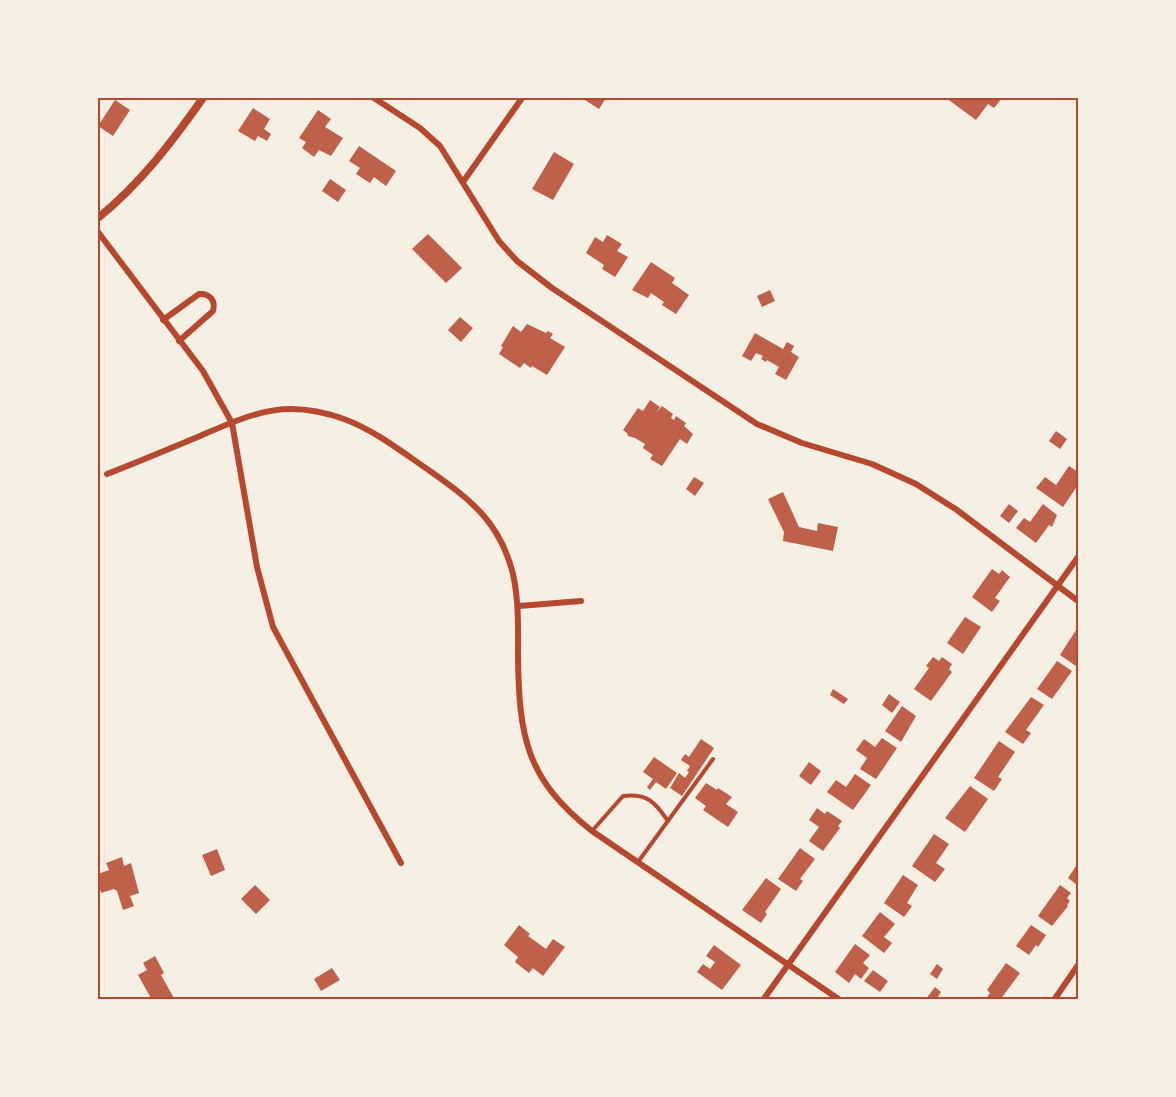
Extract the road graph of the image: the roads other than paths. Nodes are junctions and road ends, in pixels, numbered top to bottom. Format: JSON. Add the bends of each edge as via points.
{"nodes":[{"id":1,"x":203,"y":98,"type":"edge"},
{"id":2,"x":374,"y":98,"type":"edge"},
{"id":3,"x":522,"y":98,"type":"edge"},
{"id":4,"x":463,"y":182,"type":"junction"},
{"id":5,"x":98,"y":218,"type":"edge"},
{"id":6,"x":98,"y":232,"type":"edge"},
{"id":7,"x":163,"y":320,"type":"junction"},
{"id":8,"x":180,"y":341,"type":"junction"},
{"id":9,"x":232,"y":423,"type":"junction"},
{"id":10,"x":107,"y":474,"type":"dead end"},
{"id":11,"x":1078,"y":557,"type":"edge"},
{"id":12,"x":1058,"y":586,"type":"junction"},
{"id":13,"x":581,"y":601,"type":"dead end"},
{"id":14,"x":1078,"y":601,"type":"edge"},
{"id":15,"x":519,"y":606,"type":"junction"},
{"id":16,"x":713,"y":759,"type":"dead end"},
{"id":17,"x":668,"y":821,"type":"junction"},
{"id":18,"x":592,"y":831,"type":"junction"},
{"id":19,"x":638,"y":862,"type":"junction"},
{"id":20,"x":401,"y":863,"type":"dead end"},
{"id":21,"x":789,"y":964,"type":"junction"},
{"id":22,"x":1078,"y":965,"type":"edge"},
{"id":23,"x":763,"y":999,"type":"edge"},
{"id":24,"x":840,"y":999,"type":"edge"},
{"id":25,"x":1054,"y":999,"type":"edge"}],
"edges":[{"from":1,"to":5,"type":"street","via":[[153,165]]},
{"from":2,"to":4,"type":"street","via":[[427,134]]},
{"from":3,"to":4,"type":"street"},
{"from":4,"to":12,"type":"street","via":[[504,247],[552,288],[758,424],[802,443],[872,464],[916,484]]},
{"from":6,"to":7,"type":"street"},
{"from":7,"to":8,"type":"street"},
{"from":7,"to":8,"type":"street","via":[[199,294],[211,297],[213,311]]},
{"from":8,"to":9,"type":"street","via":[[203,371]]},
{"from":9,"to":10,"type":"street"},
{"from":9,"to":15,"type":"street","via":[[266,412],[314,411],[344,419],[379,436],[467,498],[486,516],[501,541]]},
{"from":9,"to":20,"type":"street","via":[[257,567],[273,627]]},
{"from":11,"to":12,"type":"street"},
{"from":12,"to":14,"type":"street"},
{"from":12,"to":21,"type":"street"},
{"from":13,"to":15,"type":"street"},
{"from":15,"to":18,"type":"street","via":[[520,715],[526,742],[558,800]]},
{"from":16,"to":17,"type":"lane"},
{"from":17,"to":18,"type":"lane","via":[[646,798],[630,795],[623,796]]},
{"from":17,"to":19,"type":"lane"},
{"from":18,"to":19,"type":"street"},
{"from":19,"to":21,"type":"street"},
{"from":21,"to":23,"type":"street"},
{"from":21,"to":24,"type":"street"},
{"from":22,"to":25,"type":"street"}]}
